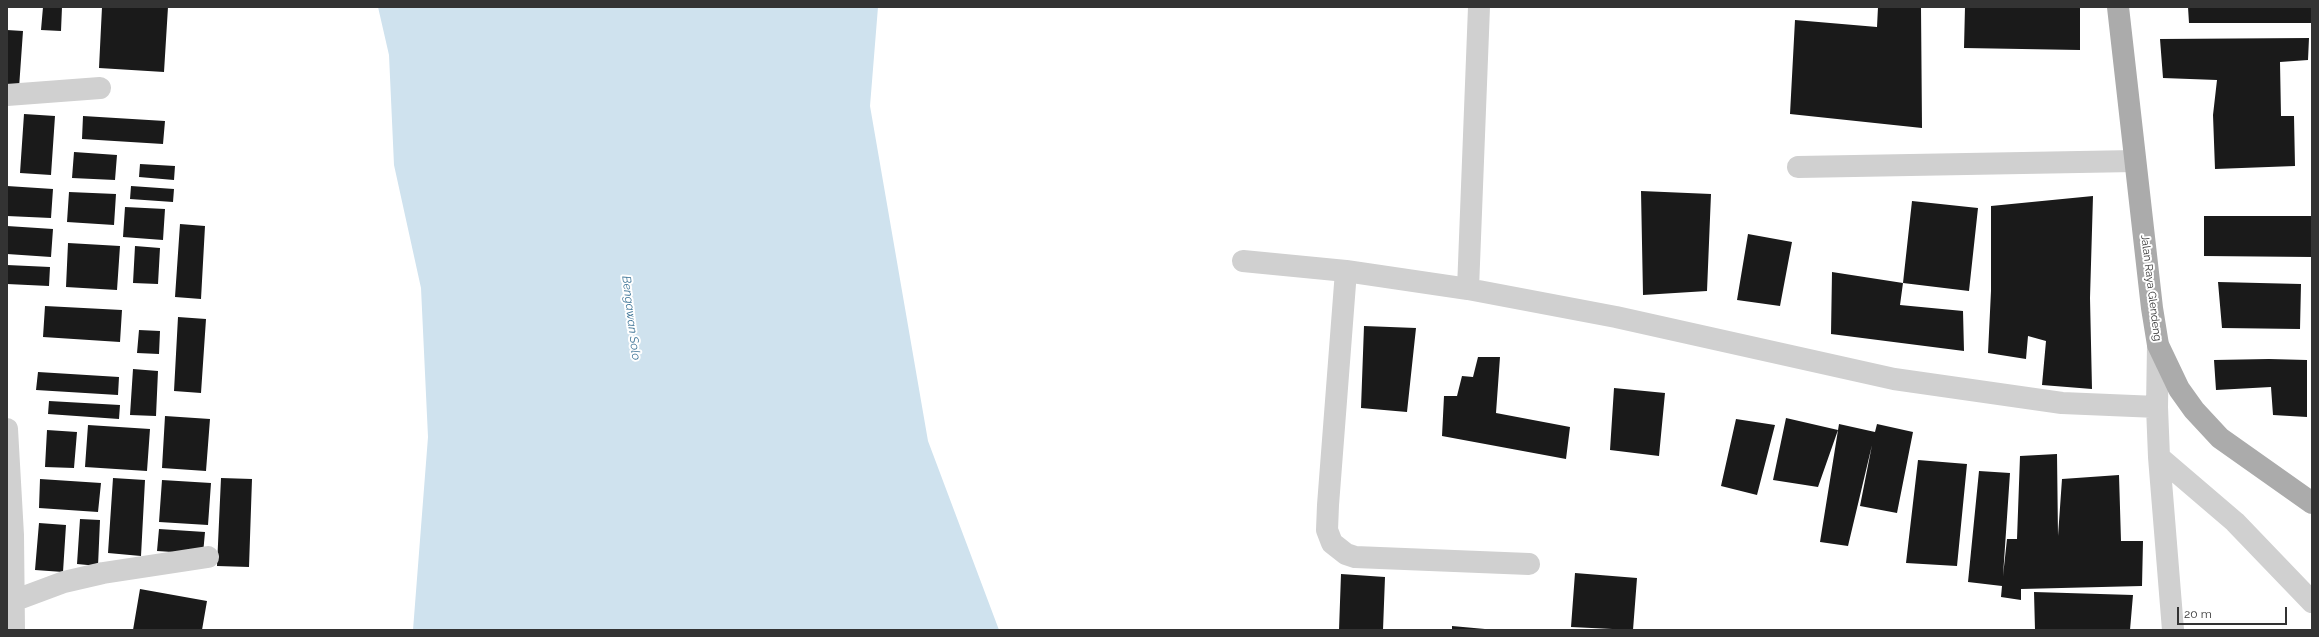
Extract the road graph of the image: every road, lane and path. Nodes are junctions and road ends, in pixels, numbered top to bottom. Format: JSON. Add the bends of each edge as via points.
{"nodes":[{"id":1,"x":1479,"y":7,"type":"edge"},
{"id":2,"x":2118,"y":7,"type":"edge"},
{"id":3,"x":100,"y":88,"type":"dead end"},
{"id":4,"x":7,"y":95,"type":"edge"},
{"id":5,"x":2135,"y":161,"type":"junction"},
{"id":6,"x":1798,"y":167,"type":"dead end"},
{"id":7,"x":1243,"y":261,"type":"dead end"},
{"id":8,"x":1346,"y":271,"type":"junction"},
{"id":9,"x":1468,"y":288,"type":"junction"},
{"id":10,"x":2158,"y":345,"type":"junction"},
{"id":11,"x":2157,"y":408,"type":"junction"},
{"id":12,"x":7,"y":428,"type":"edge"},
{"id":13,"x":2159,"y":457,"type":"junction"},
{"id":14,"x":2312,"y":503,"type":"edge"},
{"id":15,"x":208,"y":557,"type":"dead end"},
{"id":16,"x":1529,"y":564,"type":"dead end"},
{"id":17,"x":13,"y":601,"type":"junction"},
{"id":18,"x":2312,"y":602,"type":"edge"},
{"id":19,"x":14,"y":630,"type":"edge"},
{"id":20,"x":2173,"y":630,"type":"edge"}],
"edges":[{"from":1,"to":9,"type":"street"},
{"from":2,"to":5,"type":"main road","name":"Jalan Raya Glendeng"},
{"from":3,"to":4,"type":"street"},
{"from":5,"to":6,"type":"street"},
{"from":5,"to":10,"type":"main road","name":"Jalan Raya Glendeng"},
{"from":7,"to":8,"type":"street"},
{"from":8,"to":9,"type":"street"},
{"from":8,"to":16,"type":"street","via":[[1328,505],[1327,530],[1332,543],[1346,554],[1355,557]]},
{"from":9,"to":11,"type":"street","via":[[1624,319],[1894,379],[2062,403]]},
{"from":10,"to":11,"type":"street"},
{"from":10,"to":14,"type":"main road","name":"Jalan Raya Glendeng","via":[[2179,389],[2220,438]]},
{"from":11,"to":13,"type":"street"},
{"from":12,"to":17,"type":"street","via":[[13,535]]},
{"from":13,"to":18,"type":"street","via":[[2235,522]]},
{"from":13,"to":20,"type":"street"},
{"from":15,"to":17,"type":"street","via":[[103,573],[64,582]]},
{"from":17,"to":19,"type":"street"}]}
